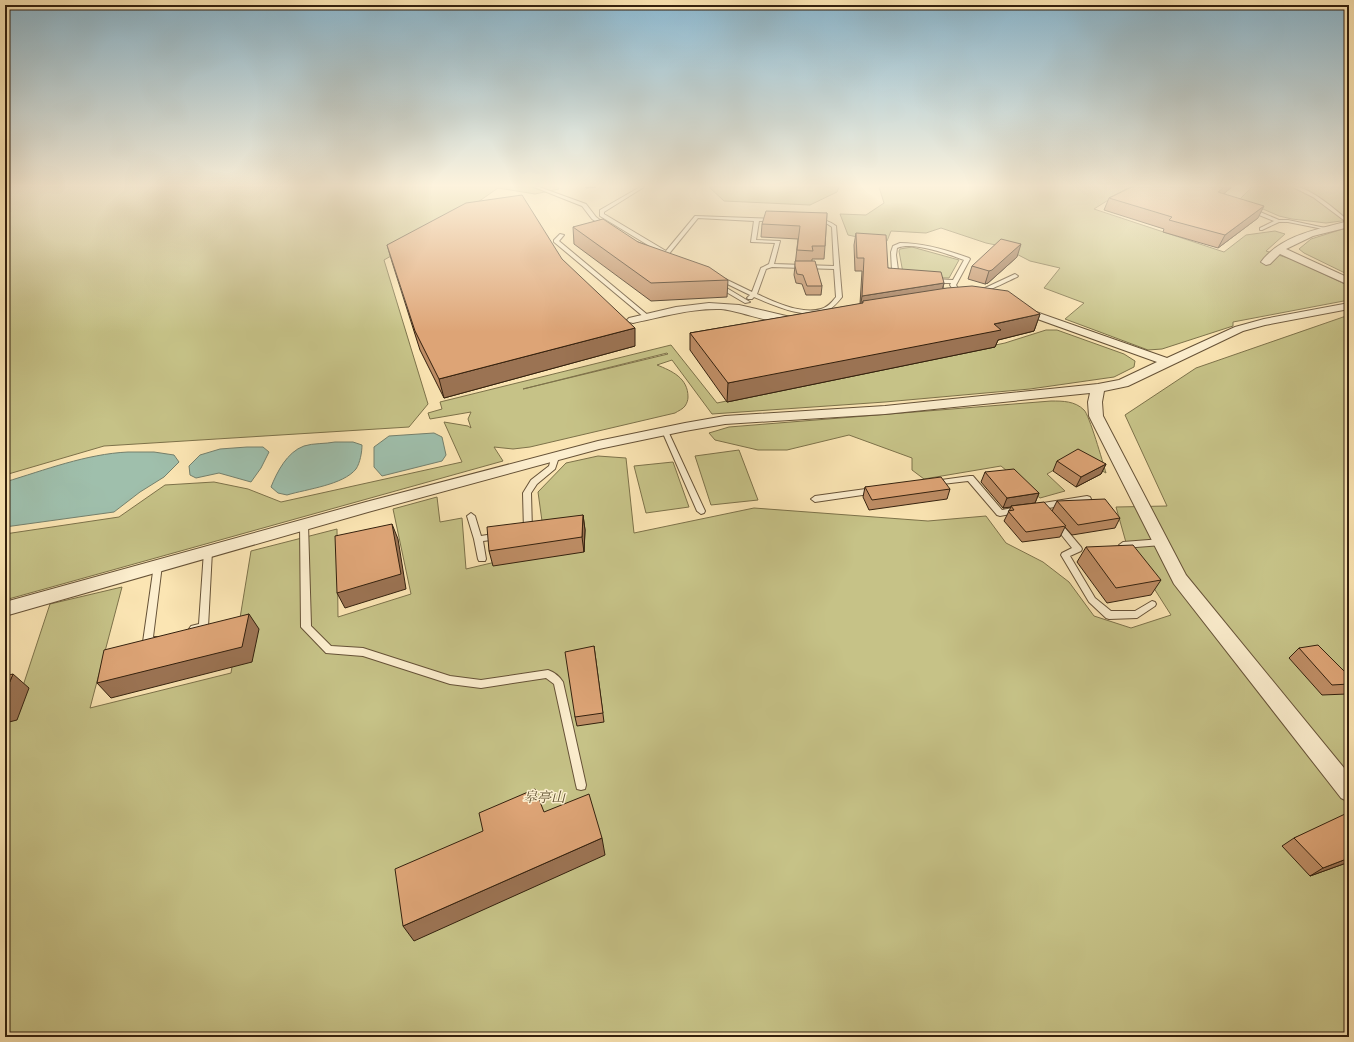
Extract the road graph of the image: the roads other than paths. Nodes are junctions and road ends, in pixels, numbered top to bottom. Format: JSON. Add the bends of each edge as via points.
{"nodes":[{"id":1,"x":562,"y":235,"type":"dead end"},
{"id":2,"x":636,"y":236,"type":"edge"},
{"id":3,"x":681,"y":236,"type":"edge"},
{"id":4,"x":754,"y":236,"type":"edge"},
{"id":5,"x":835,"y":236,"type":"edge"},
{"id":6,"x":1307,"y":236,"type":"edge"},
{"id":7,"x":1279,"y":250,"type":"junction"},
{"id":8,"x":666,"y":254,"type":"junction"},
{"id":9,"x":672,"y":257,"type":"edge"},
{"id":10,"x":1266,"y":262,"type":"dead end"},
{"id":11,"x":771,"y":265,"type":"junction"},
{"id":12,"x":837,"y":268,"type":"junction"},
{"id":13,"x":1015,"y":276,"type":"dead end"},
{"id":14,"x":907,"y":278,"type":"edge"},
{"id":15,"x":926,"y":280,"type":"edge"},
{"id":16,"x":954,"y":282,"type":"junction"},
{"id":17,"x":1349,"y":282,"type":"edge"},
{"id":18,"x":972,"y":290,"type":"edge"},
{"id":19,"x":754,"y":294,"type":"junction"},
{"id":20,"x":958,"y":294,"type":"joint"},
{"id":21,"x":984,"y":300,"type":"edge"},
{"id":22,"x":744,"y":305,"type":"junction"},
{"id":23,"x":1011,"y":306,"type":"edge"},
{"id":24,"x":1349,"y":306,"type":"edge"},
{"id":25,"x":647,"y":317,"type":"junction"},
{"id":26,"x":836,"y":317,"type":"edge"},
{"id":27,"x":633,"y":320,"type":"dead end"},
{"id":28,"x":802,"y":324,"type":"edge"},
{"id":29,"x":790,"y":327,"type":"edge"},
{"id":30,"x":1168,"y":362,"type":"junction"},
{"id":31,"x":1098,"y":388,"type":"junction"},
{"id":32,"x":665,"y":431,"type":"junction"},
{"id":33,"x":555,"y":457,"type":"junction"},
{"id":34,"x":923,"y":484,"type":"edge"},
{"id":35,"x":884,"y":490,"type":"edge"},
{"id":36,"x":815,"y":499,"type":"dead end"},
{"id":37,"x":1087,"y":499,"type":"edge"},
{"id":38,"x":1041,"y":506,"type":"junction"},
{"id":39,"x":701,"y":510,"type":"dead end"},
{"id":40,"x":471,"y":516,"type":"dead end"},
{"id":41,"x":304,"y":524,"type":"junction"},
{"id":42,"x":522,"y":532,"type":"edge"},
{"id":43,"x":507,"y":534,"type":"edge"},
{"id":44,"x":478,"y":539,"type":"junction"},
{"id":45,"x":1162,"y":542,"type":"junction"},
{"id":46,"x":1116,"y":546,"type":"edge"},
{"id":47,"x":208,"y":551,"type":"junction"},
{"id":48,"x":482,"y":559,"type":"dead end"},
{"id":49,"x":158,"y":565,"type":"junction"},
{"id":50,"x":1152,"y":604,"type":"dead end"},
{"id":51,"x":5,"y":609,"type":"edge"},
{"id":52,"x":182,"y":632,"type":"edge"},
{"id":53,"x":162,"y":638,"type":"edge"},
{"id":54,"x":581,"y":784,"type":"dead end"},
{"id":55,"x":1349,"y":791,"type":"edge"}],
"edges":[{"from":1,"to":25,"type":"lane","via":[[556,241]]},
{"from":2,"to":8,"type":"lane"},
{"from":3,"to":8,"type":"lane"},
{"from":4,"to":11,"type":"lane","via":[[753,241],[778,242]]},
{"from":5,"to":12,"type":"lane"},
{"from":6,"to":7,"type":"street"},
{"from":7,"to":10,"type":"street"},
{"from":7,"to":17,"type":"street"},
{"from":8,"to":9,"type":"lane"},
{"from":11,"to":12,"type":"lane"},
{"from":11,"to":19,"type":"lane","via":[[764,268]]},
{"from":12,"to":19,"type":"lane","via":[[839,297],[831,306],[820,311],[800,311],[772,303]]},
{"from":13,"to":18,"type":"lane","via":[[986,288]]},
{"from":14,"to":16,"type":"lane","via":[[895,272],[894,250],[900,244],[914,245],[967,259]]},
{"from":15,"to":16,"type":"lane"},
{"from":16,"to":20,"type":"lane"},
{"from":19,"to":22,"type":"lane"},
{"from":19,"to":22,"type":"lane","via":[[712,278]]},
{"from":20,"to":21,"type":"street"},
{"from":22,"to":25,"type":"street","via":[[688,308]]},
{"from":22,"to":26,"type":"street","via":[[780,320],[806,322]]},
{"from":23,"to":30,"type":"street"},
{"from":24,"to":30,"type":"street","via":[[1239,329]]},
{"from":25,"to":27,"type":"street"},
{"from":28,"to":29,"type":"lane"},
{"from":30,"to":31,"type":"street","via":[[1122,383]]},
{"from":31,"to":32,"type":"street","via":[[885,410],[725,420]]},
{"from":31,"to":45,"type":"street","via":[[1096,416]]},
{"from":32,"to":33,"type":"street"},
{"from":32,"to":39,"type":"lane"},
{"from":33,"to":41,"type":"street"},
{"from":33,"to":42,"type":"lane","via":[[552,467],[534,482],[527,492],[529,531]]},
{"from":34,"to":38,"type":"lane","via":[[970,478],[1000,513]]},
{"from":35,"to":36,"type":"lane"},
{"from":37,"to":38,"type":"lane"},
{"from":38,"to":50,"type":"lane","via":[[1082,548],[1065,555],[1092,600],[1109,615],[1138,614]]},
{"from":40,"to":44,"type":"lane"},
{"from":41,"to":47,"type":"street"},
{"from":41,"to":54,"type":"lane","via":[[306,627],[329,650],[363,652],[450,680],[481,684],[548,674],[558,682]]},
{"from":43,"to":44,"type":"lane"},
{"from":44,"to":48,"type":"lane"},
{"from":45,"to":46,"type":"lane"},
{"from":45,"to":55,"type":"street","via":[[1180,579]]},
{"from":47,"to":49,"type":"street"},
{"from":47,"to":52,"type":"lane","via":[[203,627]]},
{"from":49,"to":51,"type":"street"},
{"from":49,"to":53,"type":"lane","via":[[148,642]]}]}
